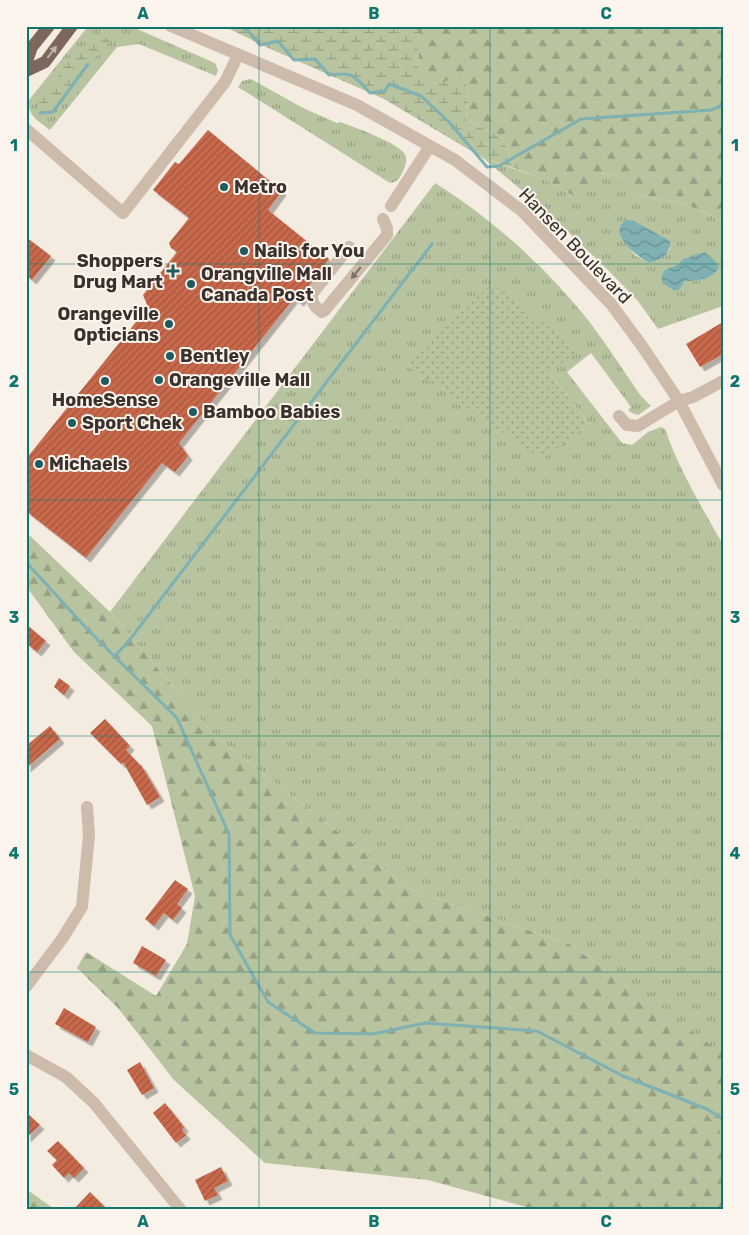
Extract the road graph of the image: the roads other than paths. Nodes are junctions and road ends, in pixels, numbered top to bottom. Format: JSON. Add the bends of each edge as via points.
{"nodes":[{"id":1,"x":49,"y":26,"type":"edge"},
{"id":2,"x":72,"y":26,"type":"edge"},
{"id":3,"x":171,"y":26,"type":"edge"},
{"id":4,"x":238,"y":55,"type":"junction"},
{"id":5,"x":26,"y":64,"type":"edge"},
{"id":6,"x":26,"y":71,"type":"edge"},
{"id":7,"x":26,"y":129,"type":"edge"},
{"id":8,"x":430,"y":146,"type":"junction"},
{"id":9,"x":391,"y":206,"type":"dead end"},
{"id":10,"x":382,"y":219,"type":"dead end"},
{"id":11,"x":349,"y":248,"type":"dead end"},
{"id":12,"x":723,"y":382,"type":"edge"},
{"id":13,"x":679,"y":401,"type":"junction"},
{"id":14,"x":619,"y":416,"type":"dead end"},
{"id":15,"x":723,"y":485,"type":"edge"},
{"id":16,"x":87,"y":807,"type":"dead end"},
{"id":17,"x":26,"y":987,"type":"edge"},
{"id":18,"x":26,"y":1055,"type":"edge"},
{"id":19,"x":180,"y":1209,"type":"edge"}],
"edges":[{"from":1,"to":5,"type":"main road","via":[[32,47]]},
{"from":6,"to":2,"type":"main road","one_way":true,"via":[[45,62]]},
{"from":3,"to":4,"type":"street","name":"Hansen Boulevard"},
{"from":4,"to":7,"type":"street","via":[[225,82],[123,213]]},
{"from":4,"to":8,"type":"street","name":"Hansen Boulevard","via":[[357,105]]},
{"from":8,"to":9,"type":"street"},
{"from":8,"to":13,"type":"street","name":"Hansen Boulevard","via":[[455,160],[522,211],[611,304]]},
{"from":10,"to":11,"type":"street","one_way":true,"via":[[387,235],[322,312],[311,301],[312,294]]},
{"from":12,"to":13,"type":"street"},
{"from":13,"to":14,"type":"street","via":[[638,426],[628,425]]},
{"from":13,"to":15,"type":"street","name":"Hansen Boulevard"},
{"from":16,"to":17,"type":"street","via":[[89,835],[82,907]]},
{"from":18,"to":19,"type":"street","via":[[66,1077],[94,1102]]}]}
